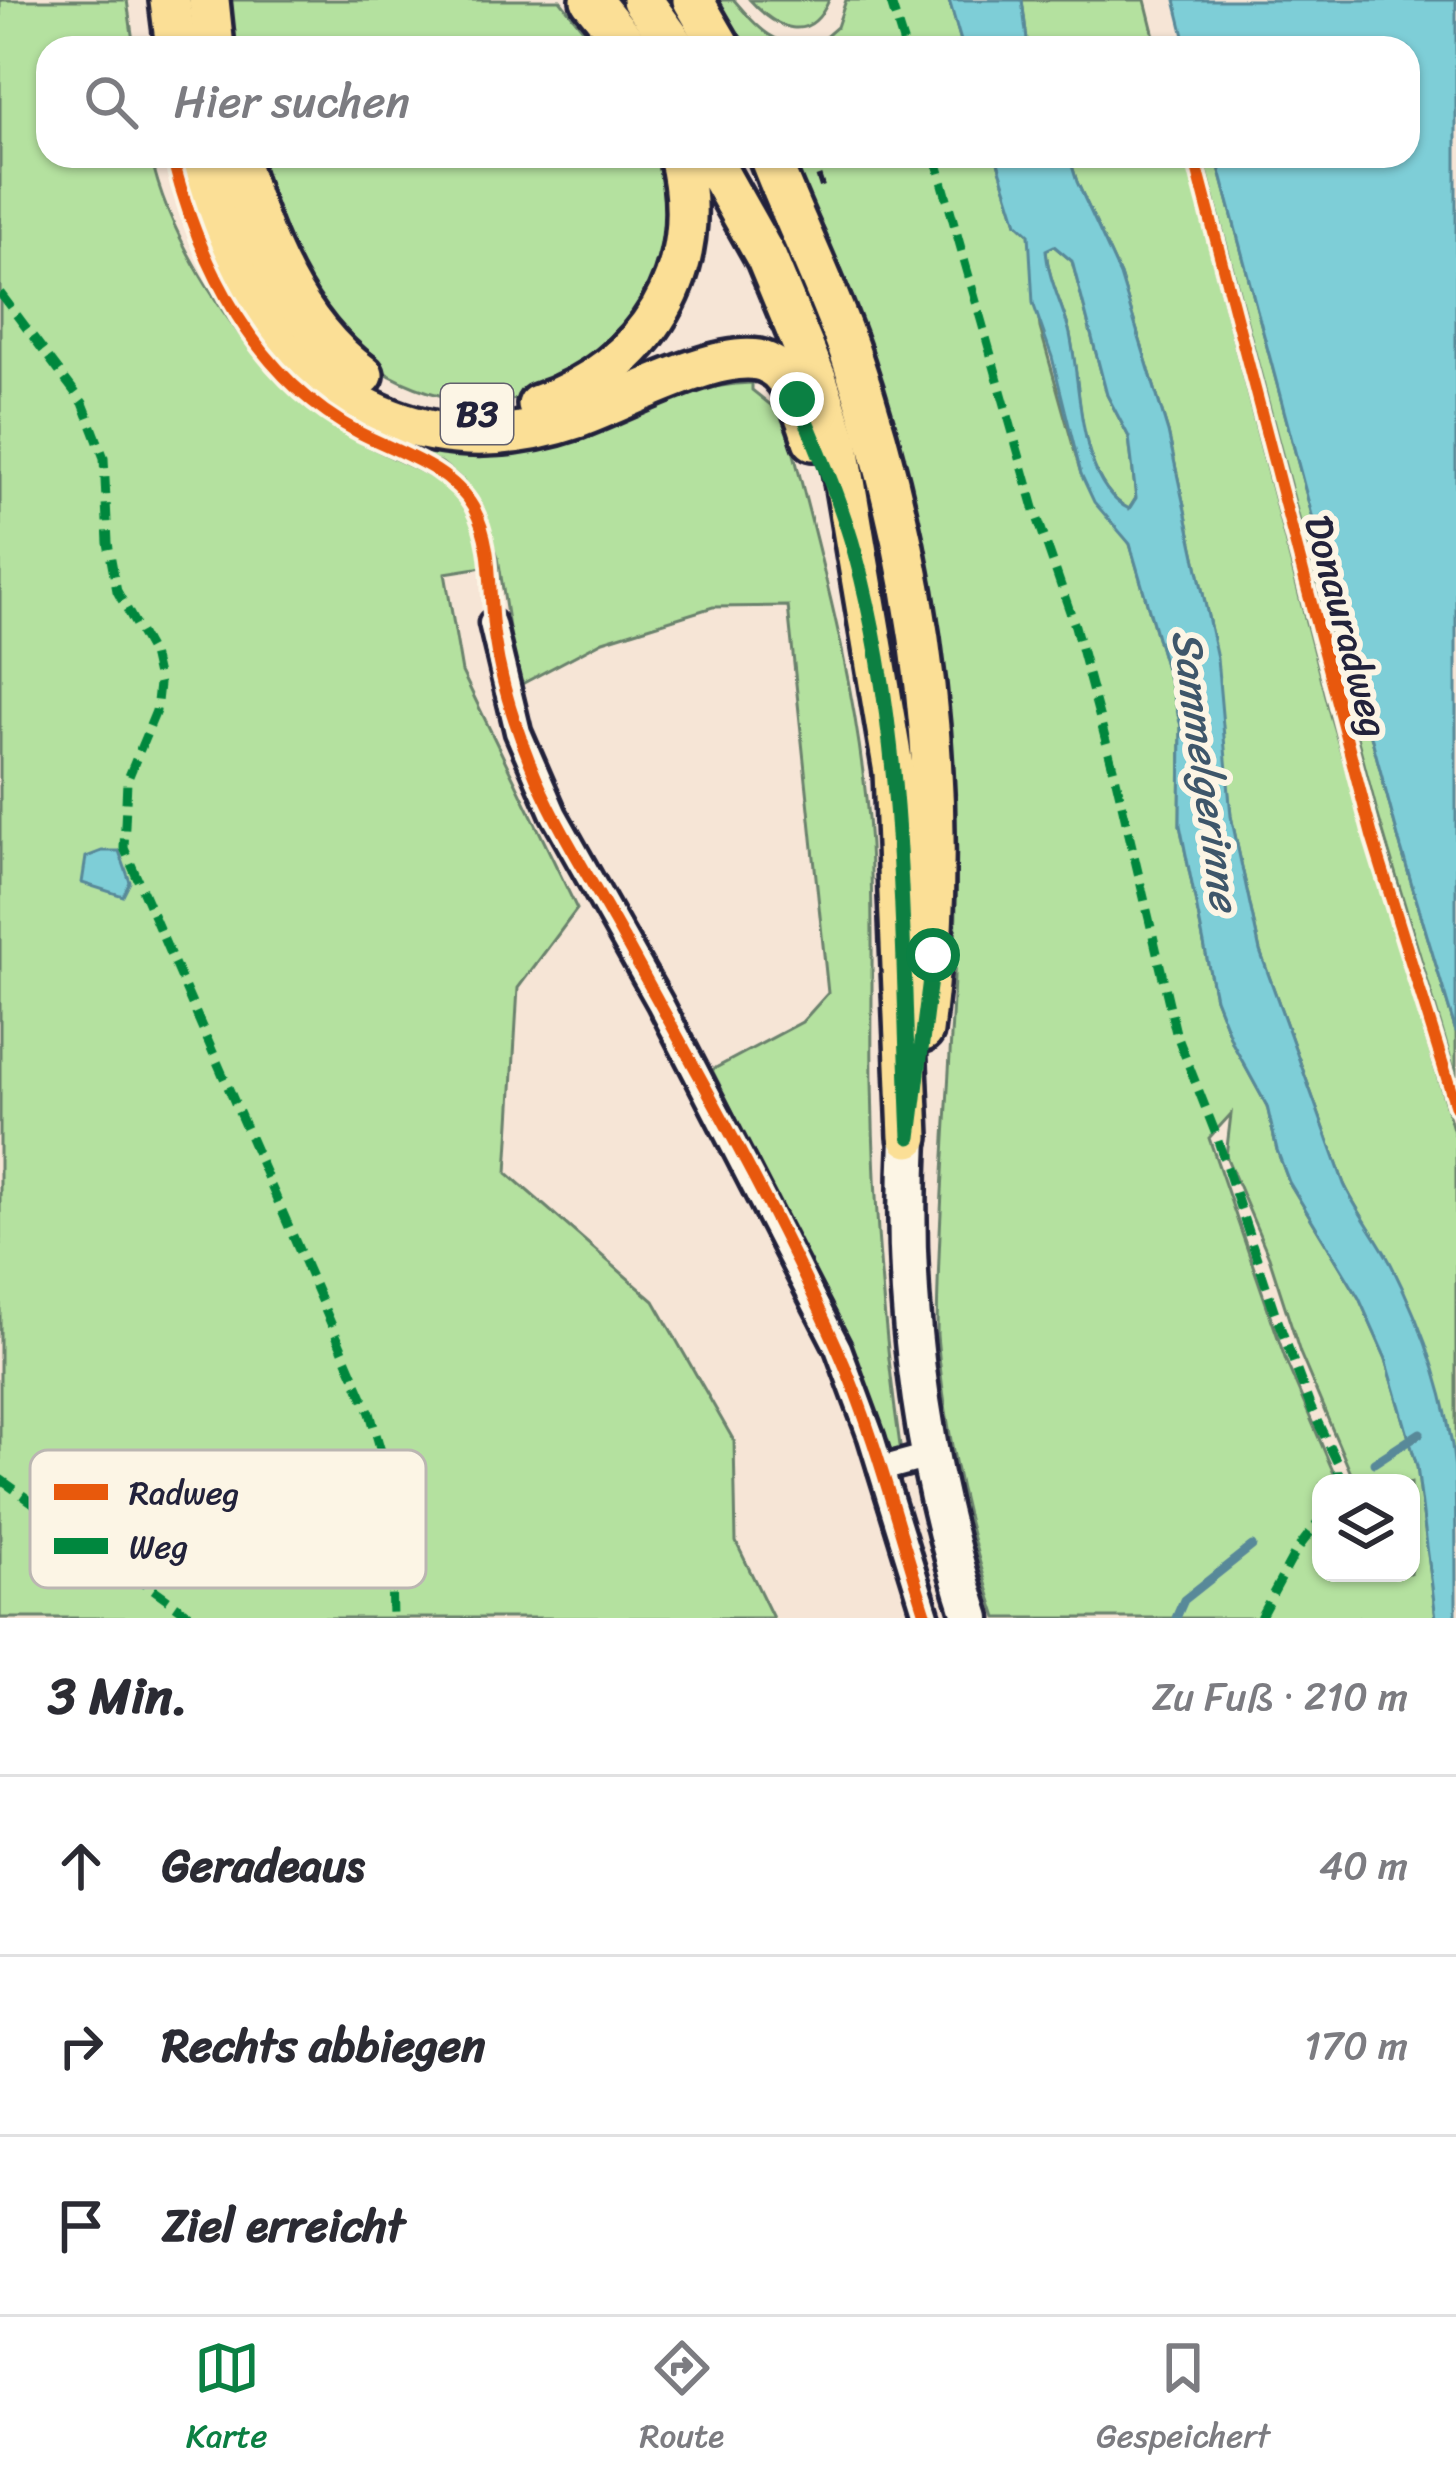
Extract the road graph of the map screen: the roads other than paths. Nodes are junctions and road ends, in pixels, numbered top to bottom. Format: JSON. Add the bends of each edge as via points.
{"nodes":[{"id":1,"x":170,"y":0,"type":"edge"},
{"id":2,"x":209,"y":0,"type":"edge"},
{"id":3,"x":642,"y":0,"type":"edge"},
{"id":4,"x":693,"y":0,"type":"edge"},
{"id":5,"x":174,"y":36,"type":"edge"},
{"id":6,"x":213,"y":36,"type":"edge"},
{"id":7,"x":668,"y":36,"type":"edge"},
{"id":8,"x":714,"y":36,"type":"edge"},
{"id":9,"x":202,"y":168,"type":"edge"},
{"id":10,"x":242,"y":168,"type":"edge"},
{"id":11,"x":681,"y":168,"type":"edge"},
{"id":12,"x":716,"y":168,"type":"edge"},
{"id":13,"x":762,"y":168,"type":"edge"},
{"id":14,"x":775,"y":168,"type":"edge"},
{"id":15,"x":789,"y":206,"type":"junction"},
{"id":16,"x":855,"y":551,"type":"junction"},
{"id":17,"x":492,"y":622,"type":"dead end"},
{"id":18,"x":910,"y":1137,"type":"junction"},
{"id":19,"x":929,"y":1456,"type":"junction"},
{"id":20,"x":881,"y":1469,"type":"junction"},
{"id":21,"x":927,"y":1618,"type":"edge"},
{"id":22,"x":972,"y":1618,"type":"edge"}],
"edges":[{"from":1,"to":5,"type":"main road"},
{"from":2,"to":6,"type":"main road"},
{"from":3,"to":7,"type":"main road"},
{"from":4,"to":8,"type":"main road"},
{"from":9,"to":16,"type":"main road","number":"B3","via":[[249,290],[290,345],[354,401],[429,432],[496,437],[578,417],[715,366],[760,361],[797,399]]},
{"from":10,"to":11,"type":"main road","number":"B3","via":[[283,278],[328,345],[405,401],[496,414],[587,384],[640,338],[670,292],[685,247]]},
{"from":12,"to":16,"type":"main road","number":"B3","via":[[766,259],[817,380],[839,446]]},
{"from":13,"to":15,"type":"main road"},
{"from":14,"to":15,"type":"main road"},
{"from":15,"to":18,"type":"main road","via":[[868,408],[920,630],[935,886]]},
{"from":16,"to":18,"type":"main road","number":"B3","via":[[894,772]]},
{"from":17,"to":20,"type":"street","via":[[506,695],[536,778],[788,1247],[838,1348]]},
{"from":18,"to":19,"type":"main road","via":[[909,1286]]},
{"from":19,"to":20,"type":"street"},
{"from":19,"to":22,"type":"main road"},
{"from":20,"to":21,"type":"street"}]}
